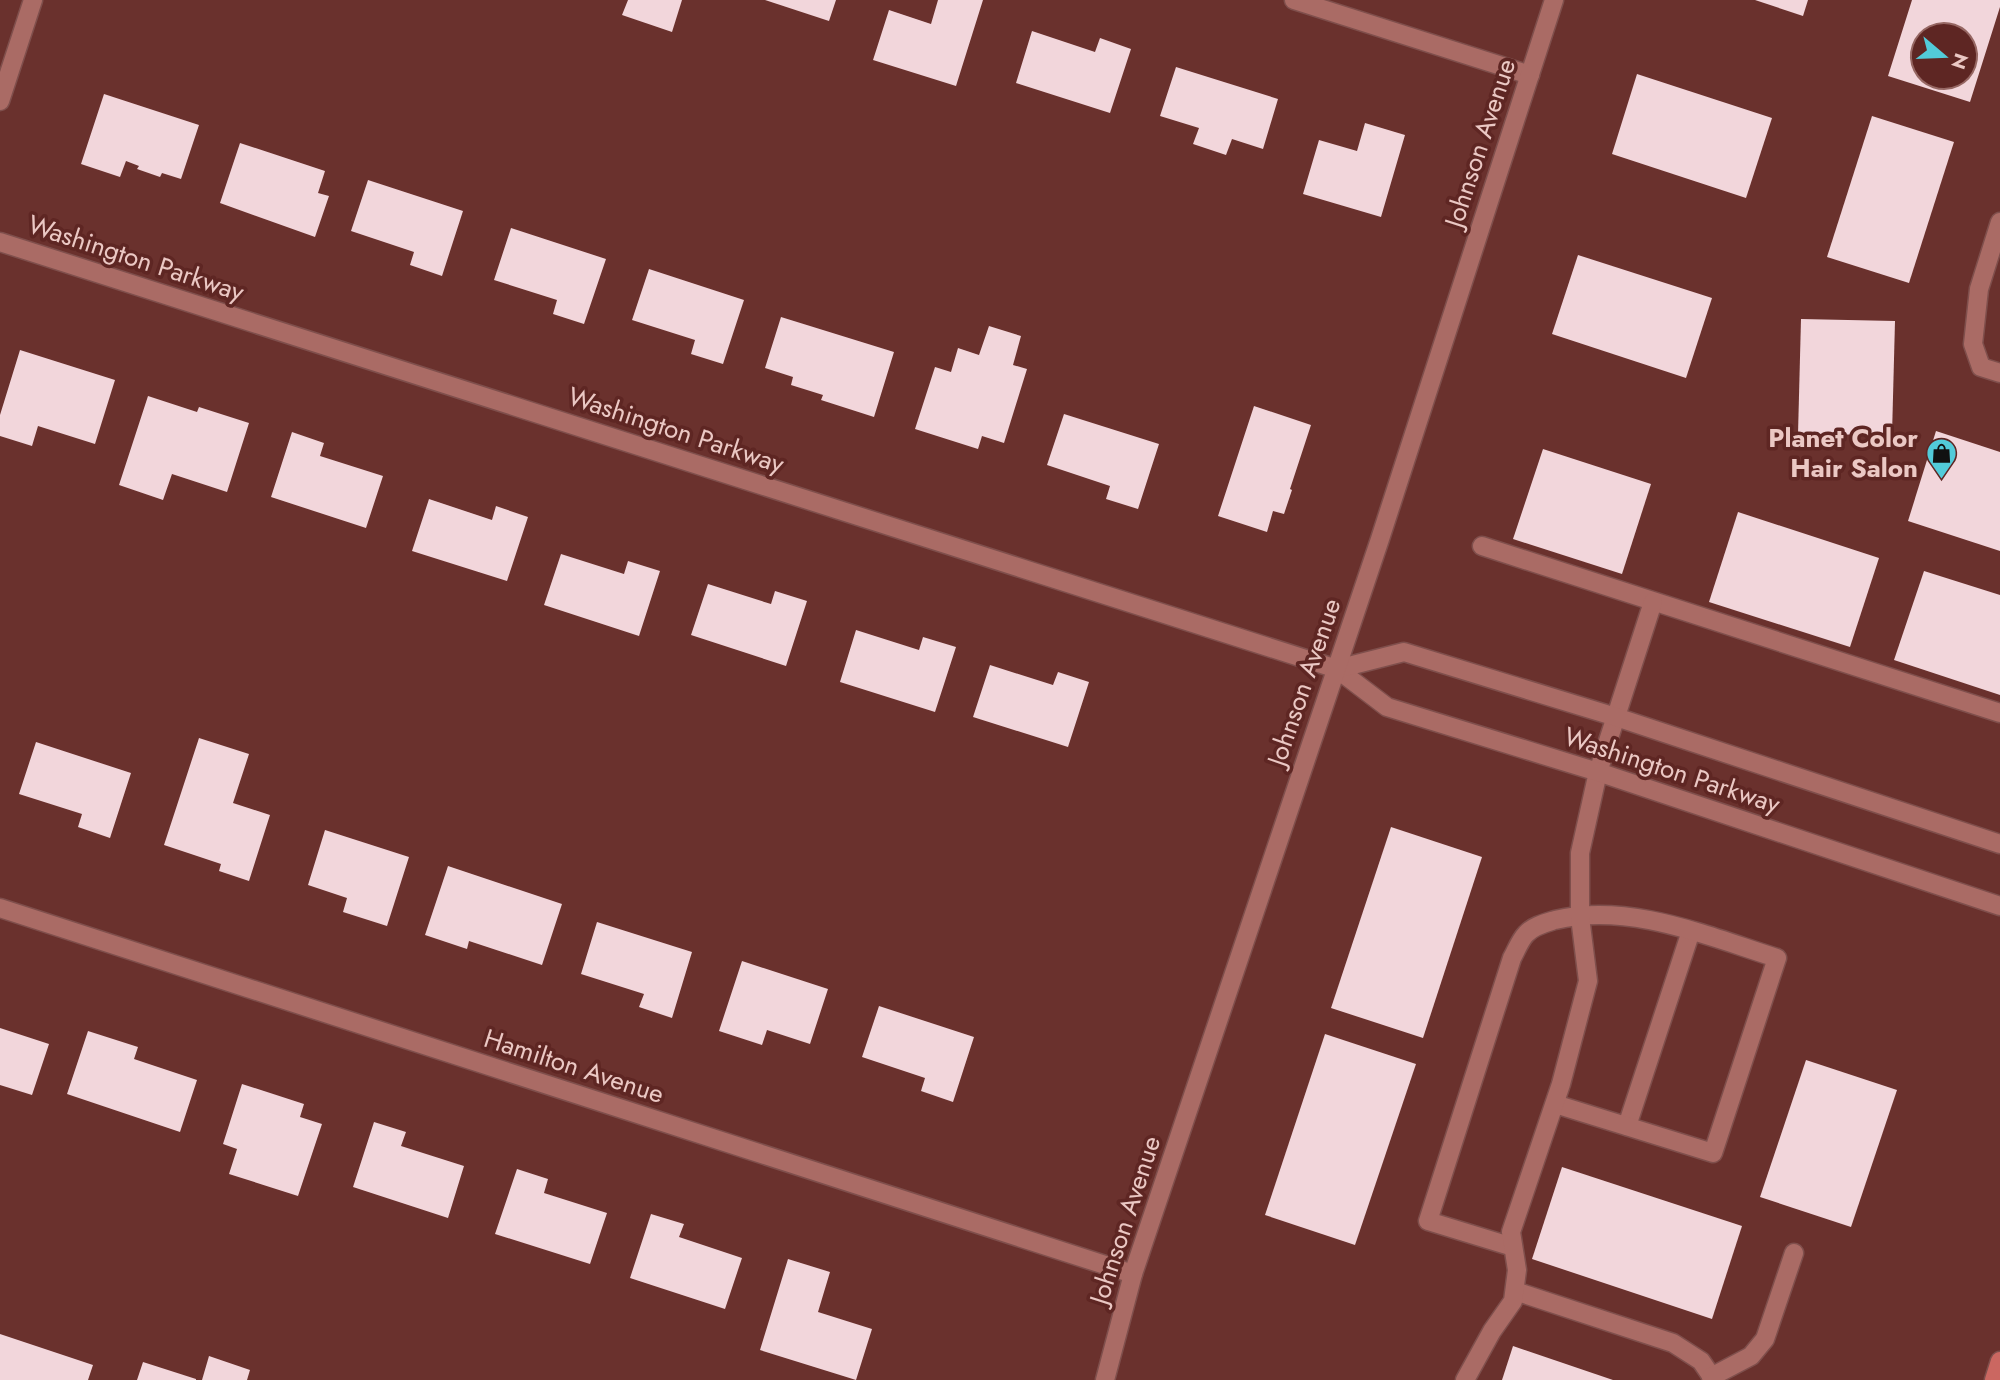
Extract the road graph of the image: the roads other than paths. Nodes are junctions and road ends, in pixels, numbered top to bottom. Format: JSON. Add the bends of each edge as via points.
{"nodes":[{"id":1,"x":33,"y":0,"type":"edge"},
{"id":2,"x":1294,"y":0,"type":"edge"},
{"id":3,"x":1554,"y":0,"type":"edge"},
{"id":4,"x":1530,"y":75,"type":"junction"},
{"id":5,"x":0,"y":101,"type":"edge"},
{"id":6,"x":2000,"y":222,"type":"edge"},
{"id":7,"x":0,"y":242,"type":"edge"},
{"id":8,"x":1992,"y":273,"type":"edge"},
{"id":9,"x":2000,"y":373,"type":"edge"},
{"id":10,"x":1482,"y":546,"type":"dead end"},
{"id":11,"x":1653,"y":602,"type":"junction"},
{"id":12,"x":1337,"y":668,"type":"junction"},
{"id":13,"x":2000,"y":713,"type":"edge"},
{"id":14,"x":1616,"y":717,"type":"junction"},
{"id":15,"x":1598,"y":772,"type":"junction"},
{"id":16,"x":2000,"y":844,"type":"edge"},
{"id":17,"x":2000,"y":906,"type":"edge"},
{"id":18,"x":0,"y":908,"type":"edge"},
{"id":19,"x":1580,"y":917,"type":"junction"},
{"id":20,"x":1691,"y":931,"type":"junction"},
{"id":21,"x":1555,"y":1104,"type":"junction"},
{"id":22,"x":1627,"y":1126,"type":"junction"},
{"id":23,"x":1513,"y":1247,"type":"junction"},
{"id":24,"x":1794,"y":1253,"type":"dead end"},
{"id":25,"x":1133,"y":1275,"type":"junction"},
{"id":26,"x":1515,"y":1291,"type":"junction"},
{"id":27,"x":2000,"y":1361,"type":"edge"},
{"id":28,"x":1713,"y":1378,"type":"edge"},
{"id":29,"x":1105,"y":1380,"type":"edge"},
{"id":30,"x":1465,"y":1380,"type":"edge"},
{"id":31,"x":1994,"y":1380,"type":"edge"}],
"edges":[{"from":1,"to":5,"type":"street"},
{"from":2,"to":4,"type":"street"},
{"from":3,"to":4,"type":"street","name":"Johnson Avenue"},
{"from":4,"to":12,"type":"street","name":"Johnson Avenue"},
{"from":6,"to":8,"type":"street"},
{"from":7,"to":12,"type":"street","name":"Washington Parkway"},
{"from":8,"to":9,"type":"street","via":[[1979,289],[1973,344],[1981,367]]},
{"from":10,"to":11,"type":"street"},
{"from":11,"to":13,"type":"street"},
{"from":11,"to":14,"type":"street"},
{"from":12,"to":14,"type":"street","name":"Washington Parkway","via":[[1404,652]]},
{"from":12,"to":15,"type":"street","name":"Washington Parkway","via":[[1387,707]]},
{"from":12,"to":25,"type":"street","name":"Johnson Avenue"},
{"from":14,"to":15,"type":"street"},
{"from":14,"to":16,"type":"street","name":"Washington Parkway"},
{"from":15,"to":17,"type":"street","name":"Washington Parkway"},
{"from":15,"to":19,"type":"street","via":[[1580,853]]},
{"from":18,"to":25,"type":"street","name":"Hamilton Avenue"},
{"from":19,"to":20,"type":"street","via":[[1644,919]]},
{"from":19,"to":21,"type":"street","via":[[1588,981]]},
{"from":19,"to":23,"type":"street","via":[[1542,923],[1525,934],[1513,958],[1428,1221]]},
{"from":20,"to":22,"type":"street"},
{"from":20,"to":22,"type":"street","via":[[1777,958],[1739,1075],[1713,1153]]},
{"from":21,"to":22,"type":"street"},
{"from":21,"to":23,"type":"street","via":[[1511,1233]]},
{"from":23,"to":26,"type":"street"},
{"from":24,"to":28,"type":"street","via":[[1765,1339],[1751,1356]]},
{"from":25,"to":29,"type":"street","name":"Johnson Avenue"},
{"from":26,"to":28,"type":"street","via":[[1673,1343],[1701,1362]]},
{"from":26,"to":30,"type":"street"},
{"from":27,"to":31,"type":"main road"}]}
